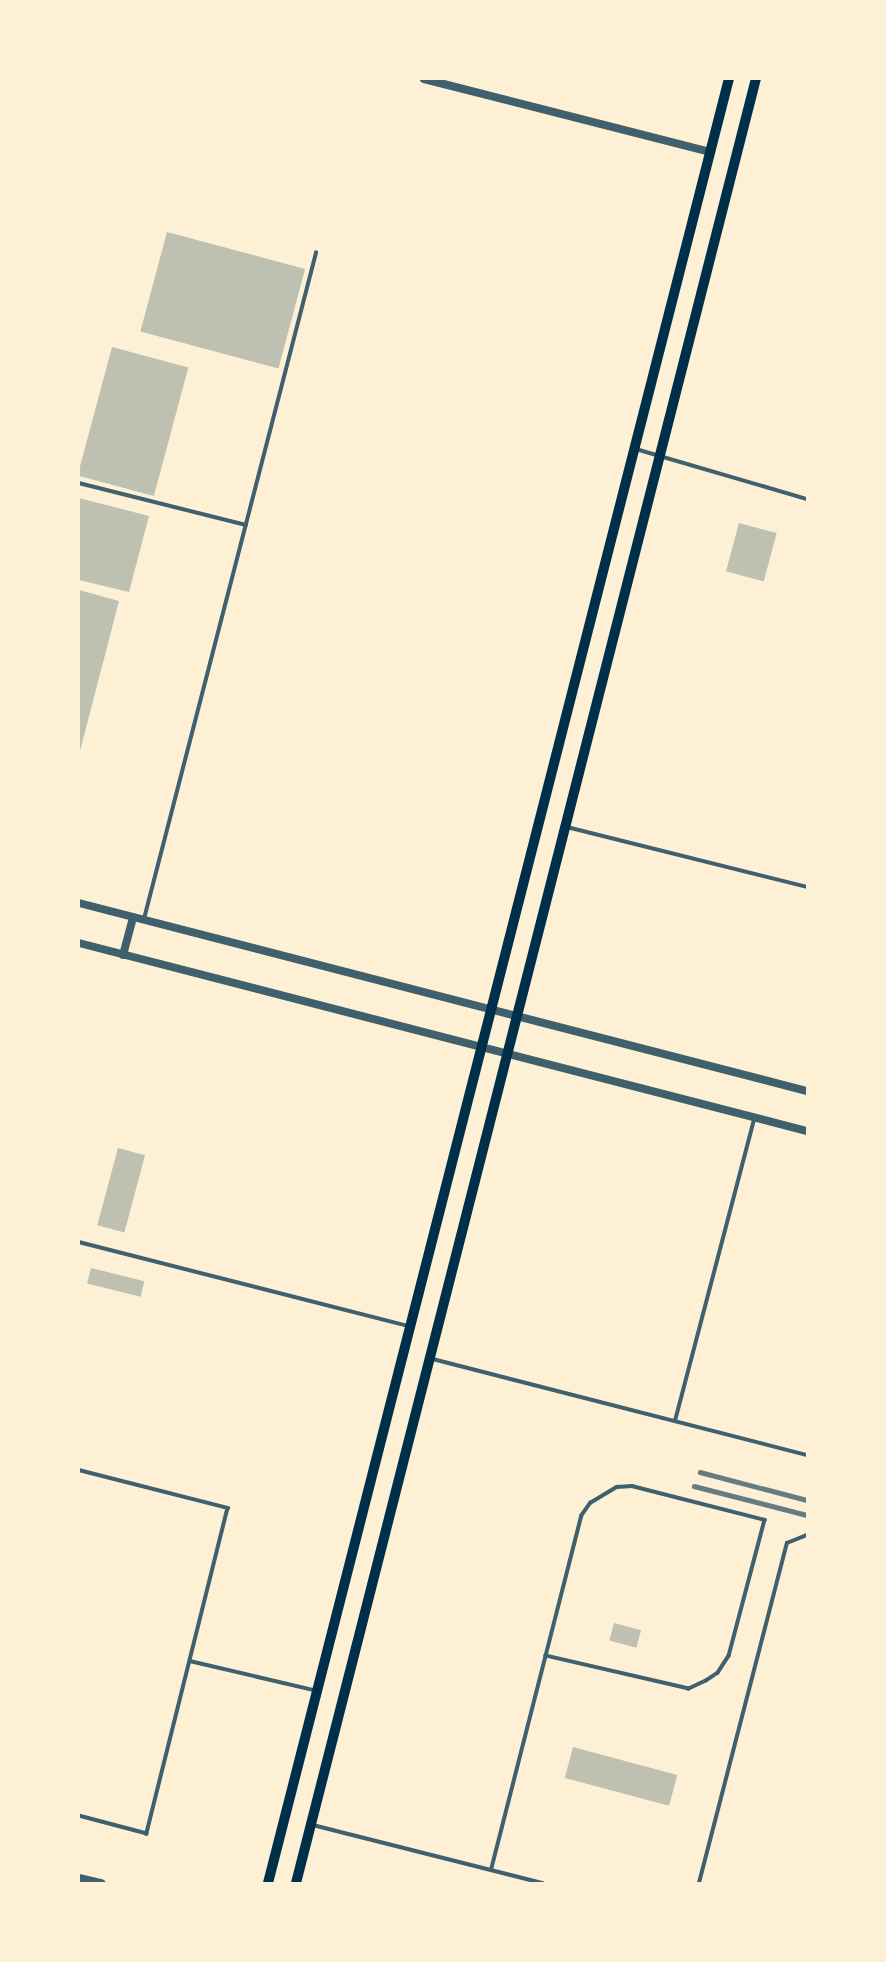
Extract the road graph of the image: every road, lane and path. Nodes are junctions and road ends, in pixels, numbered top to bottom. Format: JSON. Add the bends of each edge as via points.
{"nodes":[{"id":1,"x":424,"y":79,"type":"edge"},
{"id":2,"x":729,"y":79,"type":"edge"},
{"id":3,"x":756,"y":79,"type":"edge"},
{"id":4,"x":710,"y":152,"type":"junction"},
{"id":5,"x":316,"y":253,"type":"dead end"},
{"id":6,"x":636,"y":449,"type":"junction"},
{"id":7,"x":661,"y":456,"type":"junction"},
{"id":8,"x":79,"y":483,"type":"edge"},
{"id":9,"x":807,"y":499,"type":"edge"},
{"id":10,"x":246,"y":525,"type":"junction"},
{"id":11,"x":567,"y":827,"type":"junction"},
{"id":12,"x":807,"y":887,"type":"edge"},
{"id":13,"x":79,"y":903,"type":"edge"},
{"id":14,"x":133,"y":917,"type":"junction"},
{"id":15,"x":144,"y":920,"type":"junction"},
{"id":16,"x":79,"y":943,"type":"edge"},
{"id":17,"x":123,"y":954,"type":"junction"},
{"id":18,"x":493,"y":1010,"type":"junction"},
{"id":19,"x":519,"y":1017,"type":"junction"},
{"id":20,"x":484,"y":1048,"type":"junction"},
{"id":21,"x":509,"y":1054,"type":"junction"},
{"id":22,"x":807,"y":1091,"type":"edge"},
{"id":23,"x":755,"y":1117,"type":"junction"},
{"id":24,"x":807,"y":1131,"type":"edge"},
{"id":25,"x":79,"y":1242,"type":"edge"},
{"id":26,"x":412,"y":1326,"type":"junction"},
{"id":27,"x":431,"y":1359,"type":"junction"},
{"id":28,"x":675,"y":1421,"type":"junction"},
{"id":29,"x":807,"y":1455,"type":"edge"},
{"id":30,"x":79,"y":1470,"type":"edge"},
{"id":31,"x":807,"y":1535,"type":"edge"},
{"id":32,"x":546,"y":1656,"type":"junction"},
{"id":33,"x":190,"y":1661,"type":"junction"},
{"id":34,"x":318,"y":1691,"type":"junction"},
{"id":35,"x":79,"y":1816,"type":"edge"},
{"id":36,"x":311,"y":1825,"type":"junction"},
{"id":37,"x":491,"y":1870,"type":"junction"},
{"id":38,"x":79,"y":1878,"type":"edge"},
{"id":39,"x":101,"y":1883,"type":"edge"},
{"id":40,"x":268,"y":1883,"type":"edge"},
{"id":41,"x":296,"y":1883,"type":"edge"},
{"id":42,"x":543,"y":1883,"type":"edge"},
{"id":43,"x":699,"y":1883,"type":"edge"}],
"edges":[{"from":1,"to":4,"type":"street"},
{"from":2,"to":4,"type":"main road"},
{"from":3,"to":7,"type":"main road"},
{"from":4,"to":6,"type":"main road"},
{"from":5,"to":10,"type":"lane"},
{"from":6,"to":7,"type":"lane"},
{"from":6,"to":18,"type":"main road"},
{"from":7,"to":9,"type":"lane"},
{"from":7,"to":11,"type":"main road"},
{"from":8,"to":10,"type":"lane"},
{"from":10,"to":15,"type":"lane"},
{"from":11,"to":12,"type":"lane"},
{"from":11,"to":19,"type":"main road"},
{"from":13,"to":14,"type":"street"},
{"from":14,"to":15,"type":"street"},
{"from":14,"to":17,"type":"street"},
{"from":15,"to":18,"type":"street"},
{"from":16,"to":17,"type":"street"},
{"from":17,"to":20,"type":"street"},
{"from":18,"to":19,"type":"street"},
{"from":18,"to":20,"type":"main road"},
{"from":19,"to":21,"type":"main road"},
{"from":19,"to":22,"type":"street"},
{"from":20,"to":21,"type":"street"},
{"from":20,"to":26,"type":"main road"},
{"from":21,"to":23,"type":"street"},
{"from":21,"to":27,"type":"main road"},
{"from":23,"to":24,"type":"street"},
{"from":23,"to":28,"type":"lane"},
{"from":25,"to":26,"type":"lane"},
{"from":26,"to":34,"type":"main road"},
{"from":27,"to":28,"type":"lane"},
{"from":27,"to":36,"type":"main road"},
{"from":28,"to":29,"type":"lane"},
{"from":30,"to":33,"type":"lane","via":[[228,1508]]},
{"from":31,"to":43,"type":"lane","via":[[787,1543]]},
{"from":32,"to":32,"type":"lane","via":[[689,1689],[706,1682],[729,1656],[765,1520],[632,1486],[600,1495],[581,1516]]},
{"from":32,"to":37,"type":"lane"},
{"from":33,"to":34,"type":"lane"},
{"from":33,"to":35,"type":"lane","via":[[147,1834]]},
{"from":34,"to":40,"type":"main road"},
{"from":36,"to":37,"type":"lane"},
{"from":36,"to":41,"type":"main road"},
{"from":37,"to":42,"type":"lane"},
{"from":38,"to":39,"type":"street"}]}
